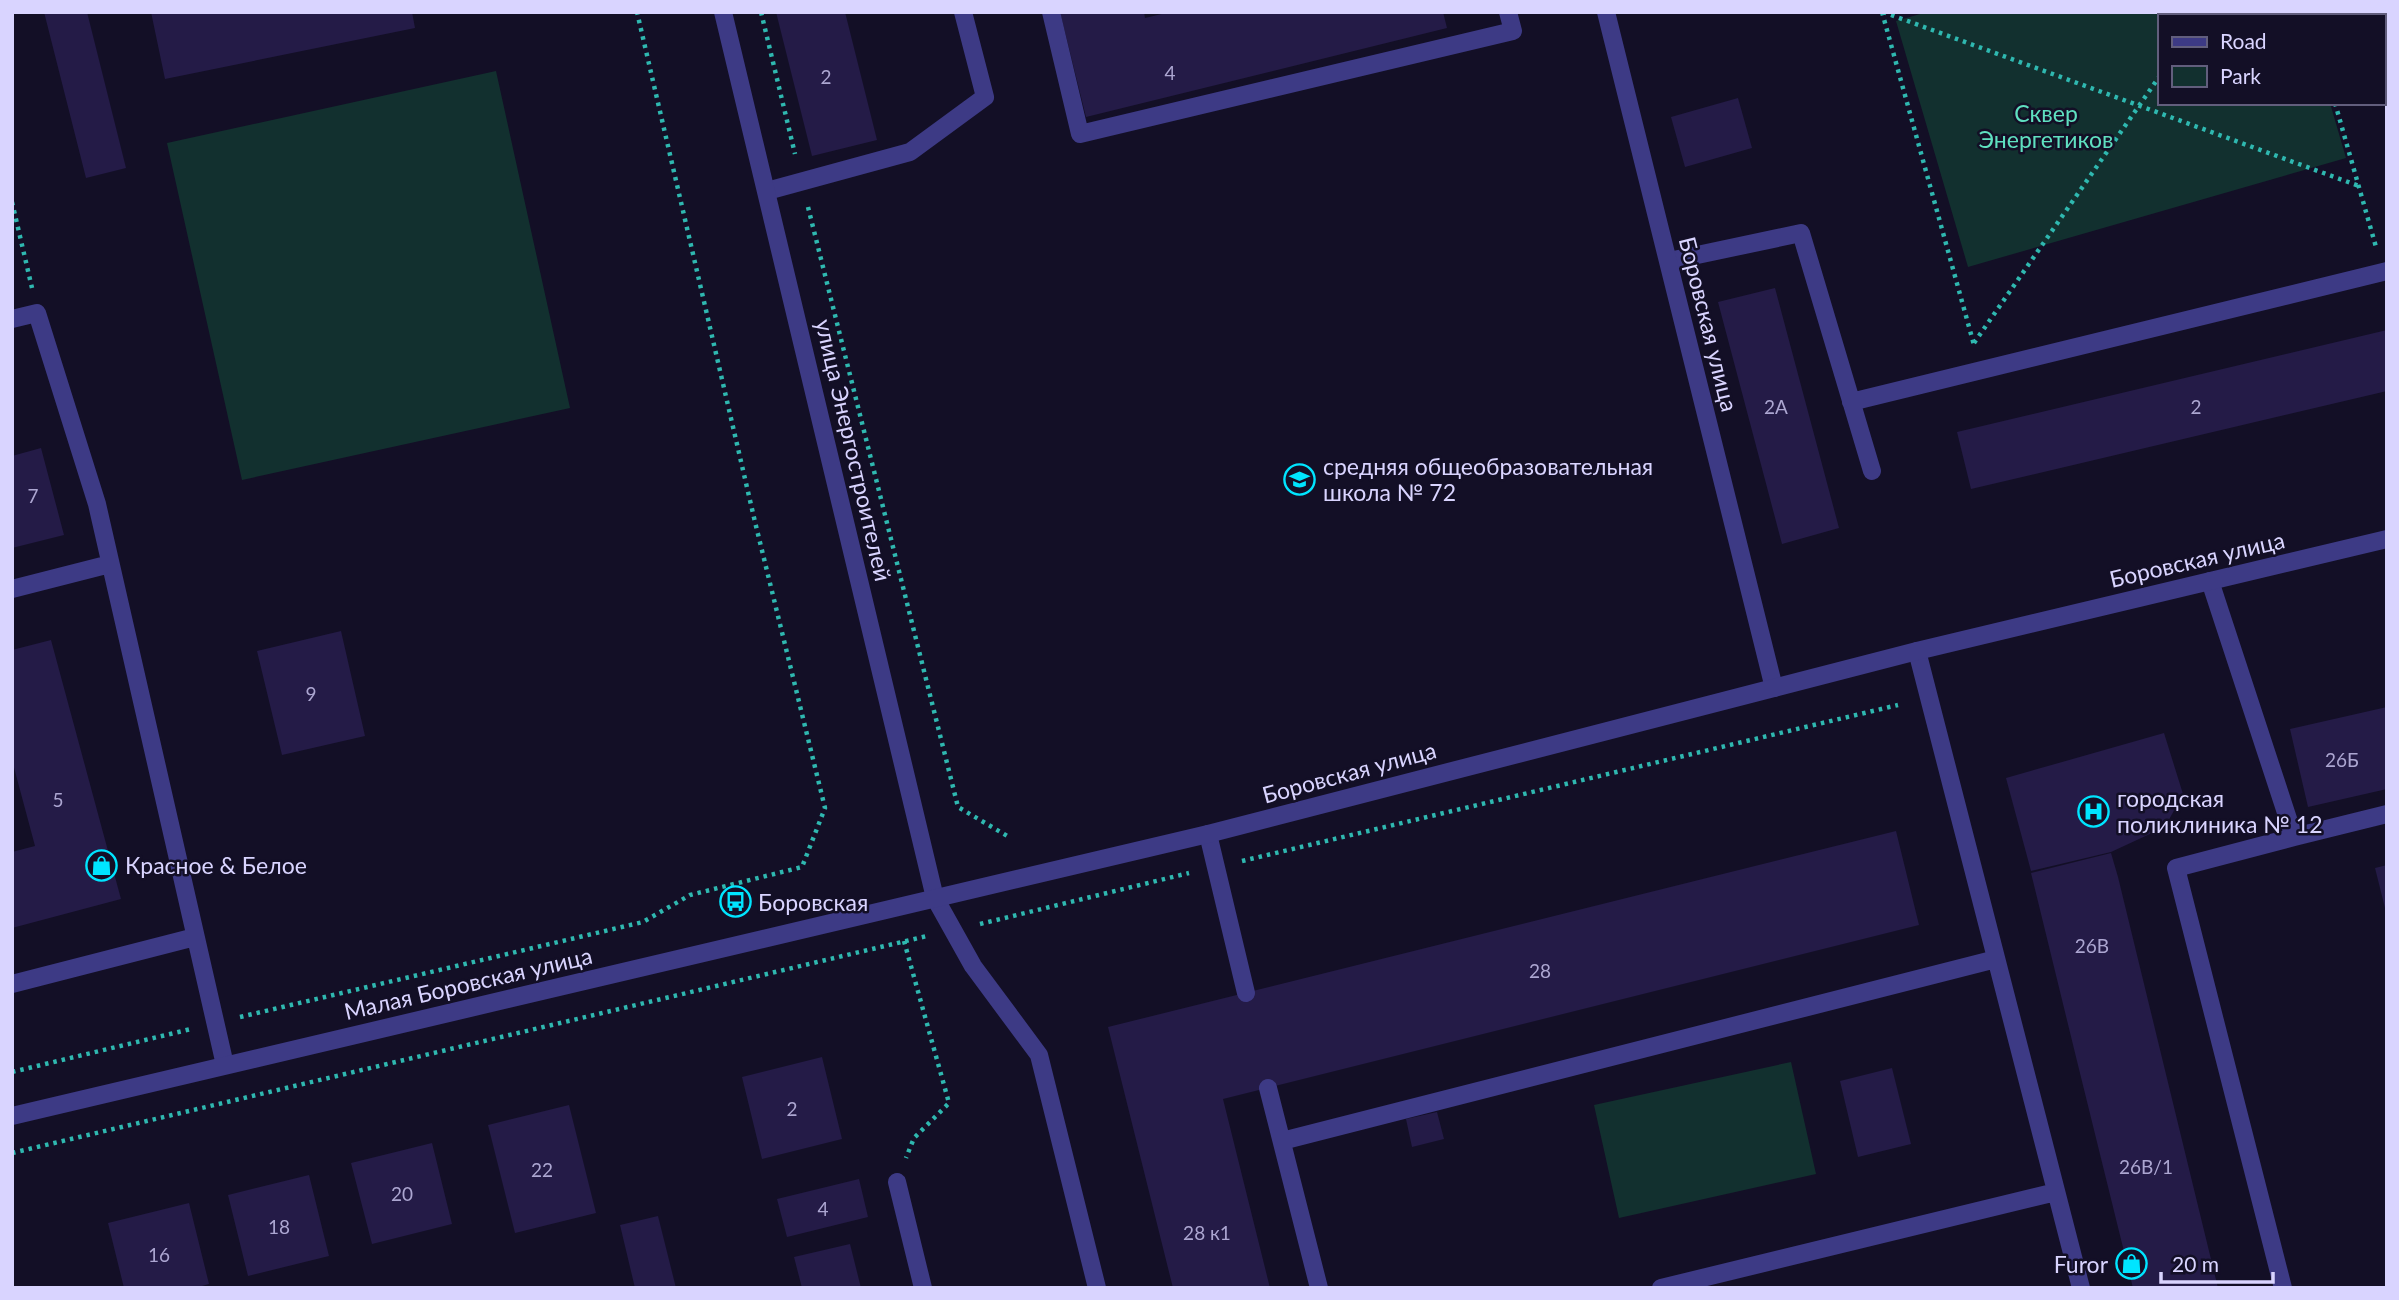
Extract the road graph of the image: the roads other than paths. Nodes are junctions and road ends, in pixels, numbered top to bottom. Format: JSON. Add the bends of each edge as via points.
{"nodes":[{"id":1,"x":723,"y":12,"type":"edge"},
{"id":2,"x":963,"y":12,"type":"edge"},
{"id":3,"x":1051,"y":12,"type":"edge"},
{"id":4,"x":1508,"y":12,"type":"edge"},
{"id":5,"x":1606,"y":12,"type":"edge"},
{"id":6,"x":767,"y":191,"type":"junction"},
{"id":7,"x":1669,"y":261,"type":"junction"},
{"id":8,"x":2385,"y":271,"type":"edge"},
{"id":9,"x":12,"y":319,"type":"edge"},
{"id":10,"x":1851,"y":402,"type":"junction"},
{"id":11,"x":1872,"y":471,"type":"dead end"},
{"id":12,"x":2387,"y":539,"type":"edge"},
{"id":13,"x":110,"y":564,"type":"junction"},
{"id":14,"x":2210,"y":581,"type":"junction"},
{"id":15,"x":12,"y":589,"type":"edge"},
{"id":16,"x":1917,"y":651,"type":"junction"},
{"id":17,"x":1774,"y":688,"type":"junction"},
{"id":18,"x":2387,"y":814,"type":"edge"},
{"id":19,"x":1208,"y":834,"type":"junction"},
{"id":20,"x":2294,"y":836,"type":"junction"},
{"id":21,"x":935,"y":898,"type":"junction"},
{"id":22,"x":195,"y":937,"type":"junction"},
{"id":23,"x":1996,"y":959,"type":"junction"},
{"id":24,"x":12,"y":984,"type":"edge"},
{"id":25,"x":1246,"y":993,"type":"dead end"},
{"id":26,"x":225,"y":1065,"type":"junction"},
{"id":27,"x":1268,"y":1088,"type":"dead end"},
{"id":28,"x":12,"y":1116,"type":"edge"},
{"id":29,"x":1282,"y":1141,"type":"junction"},
{"id":30,"x":897,"y":1182,"type":"road end"},
{"id":31,"x":2056,"y":1192,"type":"junction"},
{"id":32,"x":923,"y":1288,"type":"edge"},
{"id":33,"x":1097,"y":1288,"type":"edge"},
{"id":34,"x":1319,"y":1288,"type":"edge"},
{"id":35,"x":1661,"y":1288,"type":"edge"},
{"id":36,"x":2081,"y":1288,"type":"edge"},
{"id":37,"x":2283,"y":1288,"type":"edge"}],
"edges":[{"from":1,"to":6,"type":"street","name":"улица Энергостроителей"},
{"from":2,"to":6,"type":"street","via":[[985,97],[910,152]]},
{"from":3,"to":4,"type":"street","via":[[1080,134],[1513,30]]},
{"from":5,"to":7,"type":"street","name":"Боровская улица"},
{"from":6,"to":21,"type":"street","name":"улица Энергостроителей"},
{"from":7,"to":10,"type":"street","via":[[1801,233]]},
{"from":7,"to":17,"type":"street","name":"Боровская улица"},
{"from":8,"to":10,"type":"street"},
{"from":9,"to":13,"type":"street","via":[[37,313],[97,505]]},
{"from":10,"to":11,"type":"street"},
{"from":12,"to":14,"type":"street","name":"Боровская улица"},
{"from":13,"to":15,"type":"street"},
{"from":13,"to":22,"type":"street"},
{"from":14,"to":16,"type":"street","name":"Боровская улица"},
{"from":14,"to":20,"type":"street"},
{"from":16,"to":17,"type":"street","name":"Боровская улица"},
{"from":16,"to":23,"type":"street"},
{"from":17,"to":19,"type":"street","name":"Боровская улица"},
{"from":18,"to":20,"type":"street"},
{"from":19,"to":21,"type":"street","name":"Боровская улица"},
{"from":19,"to":25,"type":"street"},
{"from":20,"to":37,"type":"street","via":[[2176,868]]},
{"from":21,"to":26,"type":"street","name":"Малая Боровская улица"},
{"from":21,"to":33,"type":"street","name":"улица Энергостроителей","via":[[973,966],[1039,1055]]},
{"from":22,"to":24,"type":"street"},
{"from":22,"to":26,"type":"street"},
{"from":23,"to":29,"type":"street"},
{"from":23,"to":31,"type":"street"},
{"from":26,"to":28,"type":"street","name":"Малая Боровская улица"},
{"from":27,"to":29,"type":"street"},
{"from":29,"to":34,"type":"street"},
{"from":30,"to":32,"type":"street"},
{"from":31,"to":35,"type":"street"},
{"from":31,"to":36,"type":"street"}]}
